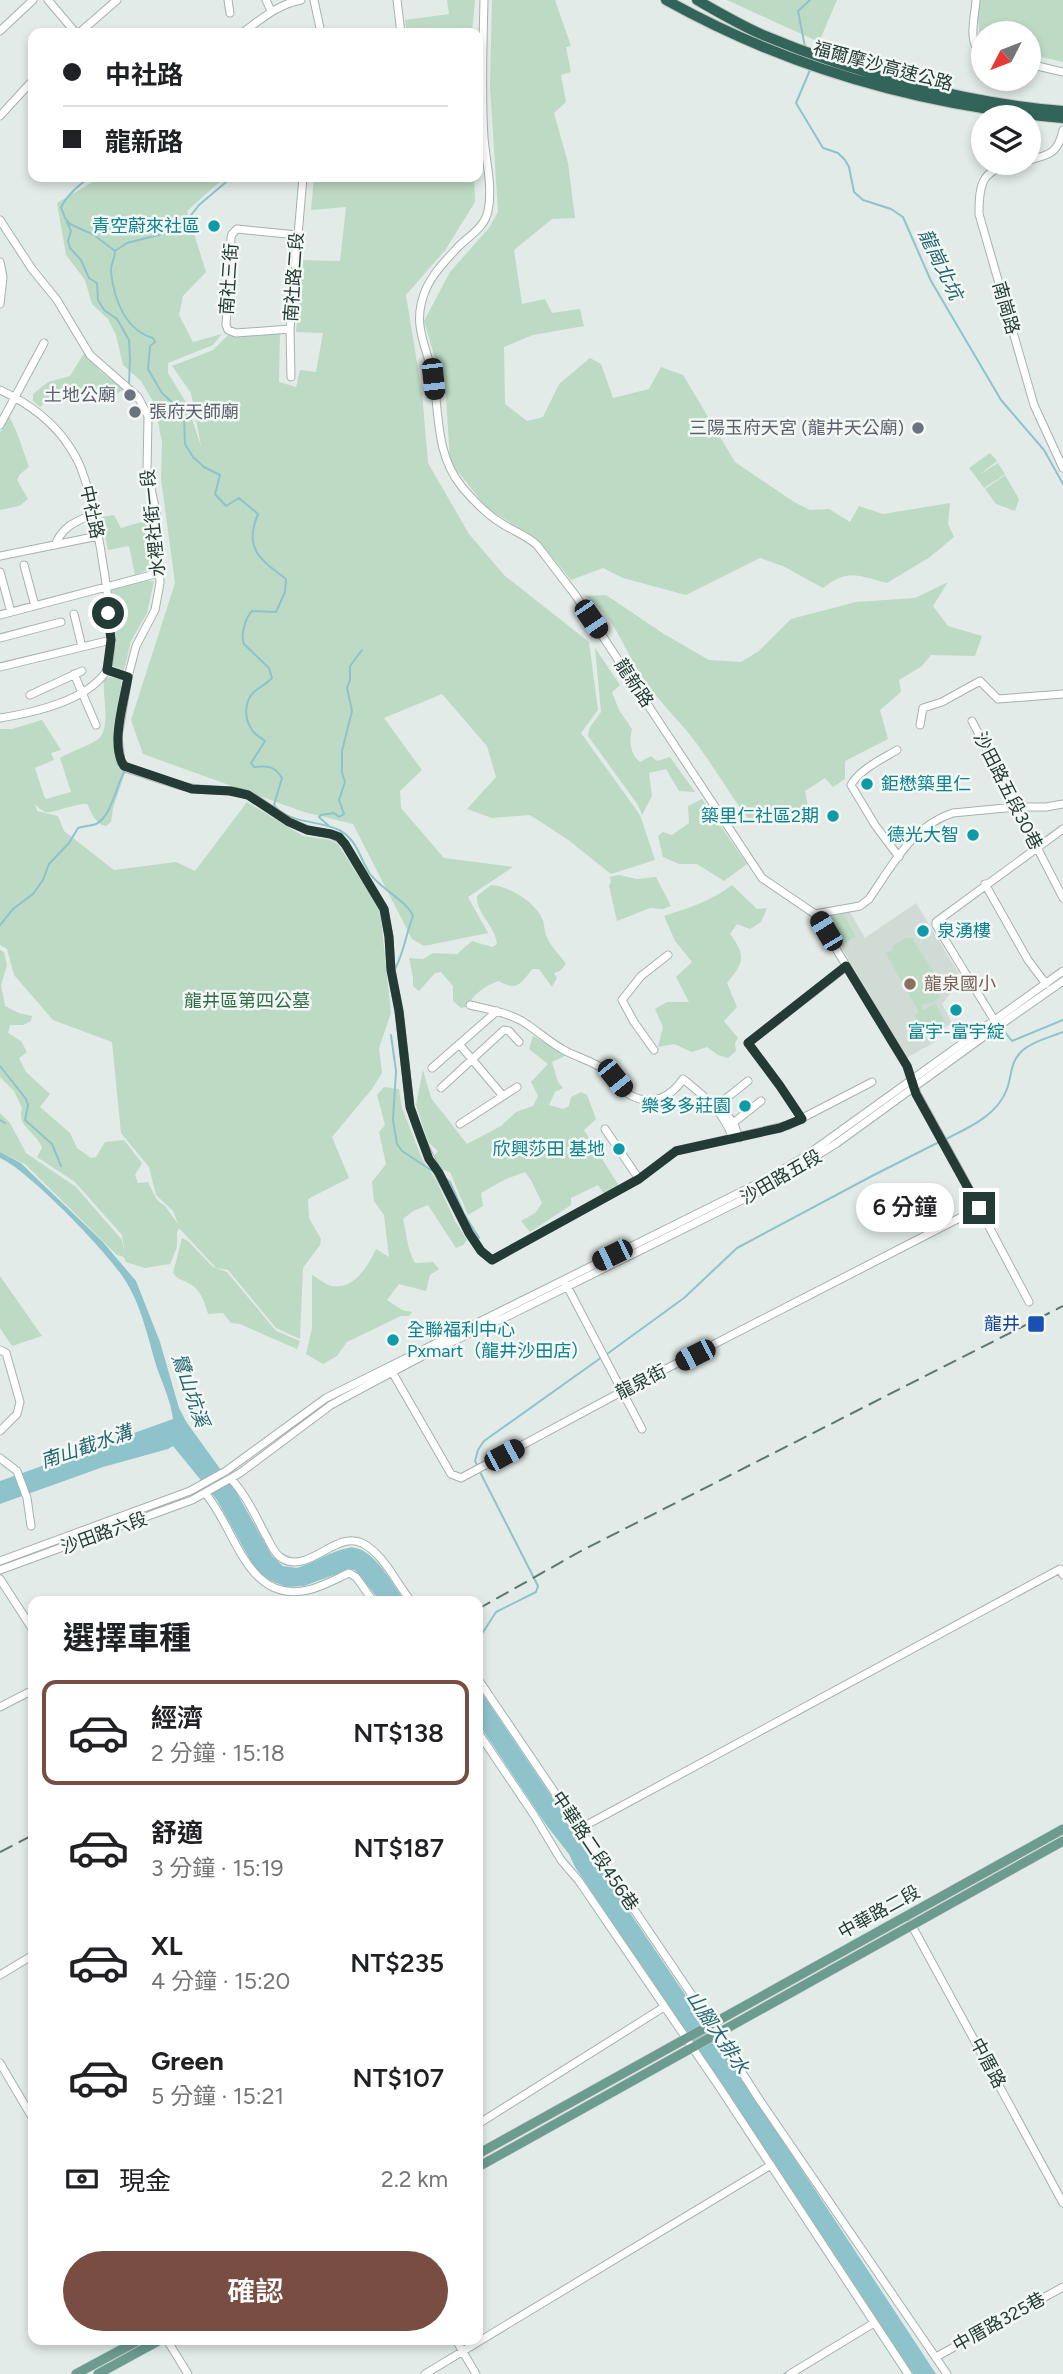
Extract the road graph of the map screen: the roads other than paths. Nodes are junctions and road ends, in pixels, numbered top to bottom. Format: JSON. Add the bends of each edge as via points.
{"nodes":[{"id":1,"x":33,"y":0,"type":"edge"},
{"id":2,"x":48,"y":0,"type":"edge"},
{"id":3,"x":117,"y":0,"type":"edge"},
{"id":4,"x":228,"y":0,"type":"edge"},
{"id":5,"x":266,"y":0,"type":"edge"},
{"id":6,"x":301,"y":0,"type":"edge"},
{"id":7,"x":314,"y":0,"type":"edge"},
{"id":8,"x":397,"y":0,"type":"edge"},
{"id":9,"x":484,"y":0,"type":"edge"},
{"id":10,"x":666,"y":0,"type":"edge"},
{"id":11,"x":696,"y":0,"type":"edge"},
{"id":12,"x":976,"y":0,"type":"edge"},
{"id":13,"x":271,"y":11,"type":"junction"},
{"id":14,"x":230,"y":13,"type":"dead end"},
{"id":15,"x":974,"y":21,"type":"edge"},
{"id":16,"x":73,"y":28,"type":"edge"},
{"id":17,"x":83,"y":28,"type":"edge"},
{"id":18,"x":249,"y":28,"type":"edge"},
{"id":19,"x":320,"y":28,"type":"edge"},
{"id":20,"x":400,"y":28,"type":"edge"},
{"id":21,"x":0,"y":32,"type":"edge"},
{"id":22,"x":1041,"y":67,"type":"edge"},
{"id":23,"x":1063,"y":72,"type":"edge"},
{"id":24,"x":28,"y":85,"type":"edge"},
{"id":25,"x":1063,"y":111,"type":"edge"},
{"id":26,"x":0,"y":116,"type":"edge"},
{"id":27,"x":1063,"y":118,"type":"edge"},
{"id":28,"x":1063,"y":132,"type":"edge"},
{"id":29,"x":1059,"y":152,"type":"edge"},
{"id":30,"x":1041,"y":157,"type":"edge"},
{"id":31,"x":987,"y":175,"type":"edge"},
{"id":32,"x":302,"y":182,"type":"edge"},
{"id":33,"x":0,"y":220,"type":"edge"},
{"id":34,"x":297,"y":235,"type":"junction"},
{"id":35,"x":0,"y":262,"type":"edge"},
{"id":36,"x":0,"y":303,"type":"edge"},
{"id":37,"x":290,"y":329,"type":"junction"},
{"id":38,"x":44,"y":343,"type":"dead end"},
{"id":39,"x":291,"y":377,"type":"dead end"},
{"id":40,"x":0,"y":390,"type":"edge"},
{"id":41,"x":15,"y":397,"type":"junction"},
{"id":42,"x":0,"y":425,"type":"edge"},
{"id":43,"x":1063,"y":468,"type":"edge"},
{"id":44,"x":93,"y":514,"type":"junction"},
{"id":45,"x":98,"y":536,"type":"junction"},
{"id":46,"x":55,"y":545,"type":"junction"},
{"id":47,"x":0,"y":556,"type":"edge"},
{"id":48,"x":24,"y":565,"type":"dead end"},
{"id":49,"x":0,"y":572,"type":"edge"},
{"id":50,"x":159,"y":573,"type":"junction"},
{"id":51,"x":105,"y":587,"type":"junction"},
{"id":52,"x":35,"y":606,"type":"junction"},
{"id":53,"x":11,"y":612,"type":"junction"},
{"id":54,"x":74,"y":614,"type":"dead end"},
{"id":55,"x":0,"y":615,"type":"edge"},
{"id":56,"x":61,"y":622,"type":"dead end"},
{"id":57,"x":0,"y":638,"type":"edge"},
{"id":58,"x":111,"y":640,"type":"junction"},
{"id":59,"x":82,"y":647,"type":"junction"},
{"id":60,"x":0,"y":667,"type":"edge"},
{"id":61,"x":107,"y":670,"type":"junction"},
{"id":62,"x":128,"y":677,"type":"junction"},
{"id":63,"x":83,"y":692,"type":"junction"},
{"id":64,"x":1063,"y":694,"type":"edge"},
{"id":65,"x":30,"y":695,"type":"dead end"},
{"id":66,"x":0,"y":718,"type":"edge"},
{"id":67,"x":972,"y":721,"type":"dead end"},
{"id":68,"x":96,"y":725,"type":"dead end"},
{"id":69,"x":920,"y":725,"type":"dead end"},
{"id":70,"x":897,"y":750,"type":"dead end"},
{"id":71,"x":1063,"y":804,"type":"edge"},
{"id":72,"x":1016,"y":807,"type":"junction"},
{"id":73,"x":1063,"y":829,"type":"edge"},
{"id":74,"x":1036,"y":848,"type":"junction"},
{"id":75,"x":899,"y":857,"type":"junction"},
{"id":76,"x":985,"y":884,"type":"junction"},
{"id":77,"x":1063,"y":898,"type":"edge"},
{"id":78,"x":815,"y":914,"type":"junction"},
{"id":79,"x":668,"y":955,"type":"dead end"},
{"id":80,"x":846,"y":966,"type":"junction"},
{"id":81,"x":1063,"y":971,"type":"edge"},
{"id":82,"x":1063,"y":981,"type":"edge"},
{"id":83,"x":1046,"y":984,"type":"junction"},
{"id":84,"x":470,"y":1005,"type":"dead end"},
{"id":85,"x":497,"y":1011,"type":"junction"},
{"id":86,"x":996,"y":1023,"type":"junction"},
{"id":87,"x":519,"y":1042,"type":"dead end"},
{"id":88,"x":459,"y":1044,"type":"junction"},
{"id":89,"x":654,"y":1050,"type":"dead end"},
{"id":90,"x":473,"y":1061,"type":"junction"},
{"id":91,"x":432,"y":1068,"type":"dead end"},
{"id":92,"x":748,"y":1081,"type":"dead end"},
{"id":93,"x":872,"y":1082,"type":"dead end"},
{"id":94,"x":913,"y":1083,"type":"junction"},
{"id":95,"x":517,"y":1087,"type":"dead end"},
{"id":96,"x":441,"y":1088,"type":"dead end"},
{"id":97,"x":503,"y":1096,"type":"junction"},
{"id":98,"x":761,"y":1101,"type":"dead end"},
{"id":99,"x":802,"y":1119,"type":"junction"},
{"id":100,"x":733,"y":1123,"type":"junction"},
{"id":101,"x":460,"y":1124,"type":"dead end"},
{"id":102,"x":605,"y":1129,"type":"dead end"},
{"id":103,"x":736,"y":1139,"type":"junction"},
{"id":104,"x":806,"y":1160,"type":"junction"},
{"id":105,"x":639,"y":1179,"type":"junction"},
{"id":106,"x":979,"y":1208,"type":"junction"},
{"id":107,"x":692,"y":1215,"type":"junction"},
{"id":108,"x":696,"y":1224,"type":"junction"},
{"id":109,"x":592,"y":1267,"type":"junction"},
{"id":110,"x":568,"y":1288,"type":"junction"},
{"id":111,"x":1029,"y":1302,"type":"dead end"},
{"id":112,"x":503,"y":1309,"type":"junction"},
{"id":113,"x":458,"y":1328,"type":"junction"},
{"id":114,"x":474,"y":1332,"type":"junction"},
{"id":115,"x":0,"y":1350,"type":"edge"},
{"id":116,"x":432,"y":1351,"type":"junction"},
{"id":117,"x":391,"y":1370,"type":"junction"},
{"id":118,"x":623,"y":1391,"type":"junction"},
{"id":119,"x":329,"y":1401,"type":"junction"},
{"id":120,"x":642,"y":1429,"type":"dead end"},
{"id":121,"x":0,"y":1430,"type":"edge"},
{"id":122,"x":0,"y":1458,"type":"edge"},
{"id":123,"x":231,"y":1479,"type":"junction"},
{"id":124,"x":206,"y":1492,"type":"junction"},
{"id":125,"x":31,"y":1526,"type":"dead end"},
{"id":126,"x":0,"y":1561,"type":"edge"},
{"id":127,"x":0,"y":1570,"type":"edge"},
{"id":128,"x":1063,"y":1575,"type":"edge"},
{"id":129,"x":0,"y":1579,"type":"edge"},
{"id":130,"x":369,"y":1596,"type":"edge"},
{"id":131,"x":407,"y":1596,"type":"edge"},
{"id":132,"x":28,"y":1622,"type":"edge"},
{"id":133,"x":483,"y":1686,"type":"edge"},
{"id":134,"x":28,"y":1693,"type":"edge"},
{"id":135,"x":0,"y":1707,"type":"edge"},
{"id":136,"x":483,"y":1739,"type":"edge"},
{"id":137,"x":579,"y":1829,"type":"junction"},
{"id":138,"x":1063,"y":1829,"type":"edge"},
{"id":139,"x":1063,"y":1840,"type":"edge"},
{"id":140,"x":985,"y":1871,"type":"junction"},
{"id":141,"x":990,"y":1881,"type":"junction"},
{"id":142,"x":911,"y":1924,"type":"junction"},
{"id":143,"x":28,"y":1958,"type":"edge"},
{"id":144,"x":0,"y":1975,"type":"edge"},
{"id":145,"x":664,"y":2007,"type":"junction"},
{"id":146,"x":710,"y":2024,"type":"junction"},
{"id":147,"x":716,"y":2033,"type":"junction"},
{"id":148,"x":685,"y":2038,"type":"junction"},
{"id":149,"x":692,"y":2047,"type":"junction"},
{"id":150,"x":0,"y":2063,"type":"edge"},
{"id":151,"x":28,"y":2111,"type":"edge"},
{"id":152,"x":483,"y":2121,"type":"edge"},
{"id":153,"x":483,"y":2151,"type":"edge"},
{"id":154,"x":483,"y":2164,"type":"edge"},
{"id":155,"x":771,"y":2165,"type":"junction"},
{"id":156,"x":1063,"y":2203,"type":"edge"},
{"id":157,"x":1063,"y":2287,"type":"edge"},
{"id":158,"x":874,"y":2323,"type":"junction"},
{"id":159,"x":483,"y":2340,"type":"edge"},
{"id":160,"x":130,"y":2345,"type":"edge"},
{"id":161,"x":151,"y":2345,"type":"edge"},
{"id":162,"x":170,"y":2345,"type":"edge"},
{"id":163,"x":459,"y":2345,"type":"edge"},
{"id":164,"x":475,"y":2345,"type":"edge"},
{"id":165,"x":463,"y":2352,"type":"junction"},
{"id":166,"x":936,"y":2357,"type":"junction"},
{"id":167,"x":76,"y":2374,"type":"edge"},
{"id":168,"x":98,"y":2374,"type":"edge"},
{"id":169,"x":188,"y":2374,"type":"edge"},
{"id":170,"x":425,"y":2374,"type":"edge"},
{"id":171,"x":476,"y":2374,"type":"edge"},
{"id":172,"x":790,"y":2374,"type":"edge"},
{"id":173,"x":908,"y":2374,"type":"edge"},
{"id":174,"x":947,"y":2374,"type":"edge"}],
"edges":[{"from":1,"to":21,"type":"street"},
{"from":2,"to":16,"type":"street"},
{"from":3,"to":17,"type":"street"},
{"from":4,"to":14,"type":"street"},
{"from":5,"to":13,"type":"street"},
{"from":6,"to":13,"type":"street"},
{"from":7,"to":19,"type":"street"},
{"from":8,"to":20,"type":"street"},
{"from":9,"to":78,"type":"street","name":"龍新路","via":[[489,209],[485,221],[426,288],[420,319],[446,458],[460,485],[488,514],[537,545],[576,596],[762,878]]},
{"from":10,"to":27,"type":"highway","name":"福爾摩沙高速公路","via":[[756,45],[843,77],[991,110]]},
{"from":11,"to":25,"type":"highway","name":"福爾摩沙高速公路","via":[[760,34],[824,59],[894,80]]},
{"from":12,"to":15,"type":"street"},
{"from":13,"to":18,"type":"street"},
{"from":22,"to":23,"type":"street"},
{"from":24,"to":26,"type":"street"},
{"from":28,"to":29,"type":"street"},
{"from":29,"to":30,"type":"street"},
{"from":31,"to":43,"type":"street","name":"南崗路","via":[[979,191],[979,214],[1034,405]]},
{"from":32,"to":34,"type":"street","name":"南社路二段"},
{"from":33,"to":50,"type":"street","name":"水裡社街一段","via":[[90,355],[138,397],[148,416],[147,471],[156,511]]},
{"from":34,"to":37,"type":"street","name":"南社路二段"},
{"from":34,"to":37,"type":"street","name":"南社三街","via":[[237,229],[231,238],[228,330]]},
{"from":35,"to":36,"type":"street"},
{"from":37,"to":39,"type":"street","name":"南社路二段"},
{"from":38,"to":41,"type":"street"},
{"from":40,"to":41,"type":"street","name":"中社路"},
{"from":41,"to":42,"type":"street"},
{"from":41,"to":44,"type":"street","name":"中社路","via":[[44,416],[69,446],[84,476]]},
{"from":44,"to":45,"type":"street","name":"中社路"},
{"from":44,"to":46,"type":"street","via":[[69,524]]},
{"from":45,"to":46,"type":"street"},
{"from":45,"to":51,"type":"street","name":"中社路"},
{"from":46,"to":47,"type":"street"},
{"from":48,"to":52,"type":"street"},
{"from":49,"to":53,"type":"street"},
{"from":50,"to":51,"type":"street"},
{"from":50,"to":62,"type":"street","name":"水裡社街一段","via":[[155,610],[136,646]]},
{"from":51,"to":52,"type":"street"},
{"from":51,"to":58,"type":"street","name":"中社路"},
{"from":52,"to":53,"type":"street"},
{"from":53,"to":55,"type":"street"},
{"from":54,"to":59,"type":"street"},
{"from":56,"to":57,"type":"street"},
{"from":58,"to":59,"type":"street"},
{"from":58,"to":61,"type":"street","name":"中社路"},
{"from":59,"to":60,"type":"street"},
{"from":61,"to":62,"type":"street"},
{"from":61,"to":63,"type":"street"},
{"from":62,"to":105,"type":"street","name":"水裡社街一段","via":[[118,739],[124,766],[192,789],[248,795],[289,822],[339,837],[345,844],[384,909],[410,1107],[422,1141],[481,1251],[492,1260]]},
{"from":63,"to":65,"type":"street","via":[[78,672]]},
{"from":63,"to":66,"type":"street","via":[[30,714]]},
{"from":63,"to":68,"type":"street"},
{"from":64,"to":69,"type":"street","via":[[998,699],[980,681],[923,708]]},
{"from":67,"to":72,"type":"street","name":"沙田路五段30巷"},
{"from":70,"to":75,"type":"street","via":[[851,785]]},
{"from":71,"to":72,"type":"street"},
{"from":72,"to":74,"type":"street","name":"沙田路五段30巷"},
{"from":72,"to":75,"type":"street","via":[[943,816],[920,830]]},
{"from":73,"to":74,"type":"street"},
{"from":74,"to":76,"type":"street"},
{"from":74,"to":77,"type":"street","name":"沙田路五段30巷"},
{"from":75,"to":78,"type":"street","via":[[860,906]]},
{"from":76,"to":83,"type":"street"},
{"from":76,"to":86,"type":"street","via":[[936,925]]},
{"from":78,"to":80,"type":"street","name":"龍新路"},
{"from":79,"to":89,"type":"street","via":[[622,1000]]},
{"from":80,"to":94,"type":"street","name":"龍新路"},
{"from":80,"to":99,"type":"street","via":[[748,1043]]},
{"from":81,"to":83,"type":"street","name":"沙田路五段"},
{"from":82,"to":86,"type":"street","name":"沙田路五段"},
{"from":83,"to":86,"type":"street","name":"沙田路五段"},
{"from":84,"to":85,"type":"street"},
{"from":85,"to":88,"type":"street"},
{"from":85,"to":103,"type":"street","via":[[608,1072],[634,1097],[656,1100],[670,1095],[683,1079],[706,1097]]},
{"from":86,"to":94,"type":"street","name":"沙田路五段"},
{"from":87,"to":90,"type":"street","via":[[504,1030]]},
{"from":88,"to":90,"type":"street"},
{"from":88,"to":91,"type":"street"},
{"from":90,"to":96,"type":"street"},
{"from":90,"to":97,"type":"street"},
{"from":92,"to":100,"type":"street","via":[[720,1102]]},
{"from":93,"to":99,"type":"street"},
{"from":94,"to":104,"type":"street","name":"沙田路五段"},
{"from":94,"to":106,"type":"street","name":"龍新路"},
{"from":95,"to":97,"type":"street"},
{"from":97,"to":101,"type":"street"},
{"from":98,"to":100,"type":"street"},
{"from":99,"to":103,"type":"street"},
{"from":100,"to":103,"type":"street"},
{"from":102,"to":105,"type":"street"},
{"from":103,"to":105,"type":"street","via":[[680,1150]]},
{"from":104,"to":107,"type":"street","name":"沙田路五段"},
{"from":104,"to":108,"type":"street","name":"沙田路五段","via":[[760,1191]]},
{"from":106,"to":111,"type":"street","name":"龍新路"},
{"from":106,"to":118,"type":"street","name":"龍泉街"},
{"from":107,"to":108,"type":"street"},
{"from":107,"to":109,"type":"street","name":"沙田路五段"},
{"from":108,"to":109,"type":"street","name":"沙田路五段"},
{"from":109,"to":110,"type":"street","via":[[566,1280]]},
{"from":109,"to":112,"type":"street","via":[[594,1256],[549,1287]]},
{"from":110,"to":114,"type":"street"},
{"from":110,"to":118,"type":"street"},
{"from":112,"to":113,"type":"street"},
{"from":112,"to":114,"type":"street","via":[[473,1327]]},
{"from":113,"to":116,"type":"street","via":[[457,1336]]},
{"from":113,"to":117,"type":"street"},
{"from":114,"to":116,"type":"street"},
{"from":115,"to":121,"type":"street","via":[[6,1353],[20,1402],[17,1414]]},
{"from":116,"to":117,"type":"street"},
{"from":117,"to":118,"type":"street","name":"龍泉街","via":[[451,1474],[461,1478]]},
{"from":117,"to":119,"type":"street"},
{"from":118,"to":120,"type":"street"},
{"from":119,"to":123,"type":"street"},
{"from":119,"to":126,"type":"street","name":"沙田路六段","via":[[203,1484]]},
{"from":122,"to":125,"type":"street","via":[[17,1471]]},
{"from":123,"to":124,"type":"street","name":"沙田路六段"},
{"from":123,"to":131,"type":"street","via":[[281,1557],[300,1562],[344,1543],[359,1542],[377,1555]]},
{"from":124,"to":127,"type":"street","name":"沙田路六段"},
{"from":124,"to":130,"type":"street","via":[[251,1569],[270,1587],[302,1591],[349,1573]]},
{"from":128,"to":137,"type":"street","via":[[1060,1569]]},
{"from":129,"to":132,"type":"street"},
{"from":133,"to":137,"type":"street","name":"中華路二段456巷"},
{"from":134,"to":135,"type":"street"},
{"from":136,"to":145,"type":"street"},
{"from":137,"to":146,"type":"street","name":"中華路二段456巷"},
{"from":138,"to":140,"type":"main road","name":"中華路二段"},
{"from":139,"to":141,"type":"main road","name":"中華路二段"},
{"from":140,"to":141,"type":"main road"},
{"from":140,"to":146,"type":"main road","name":"中華路二段"},
{"from":141,"to":142,"type":"main road","name":"中華路二段"},
{"from":142,"to":147,"type":"main road","name":"中華路二段"},
{"from":142,"to":156,"type":"street","name":"中厝路"},
{"from":143,"to":144,"type":"street"},
{"from":145,"to":148,"type":"street"},
{"from":145,"to":152,"type":"street"},
{"from":146,"to":147,"type":"street","name":"中華路二段456巷"},
{"from":146,"to":148,"type":"main road","name":"中華路二段"},
{"from":147,"to":149,"type":"main road","name":"中華路二段"},
{"from":147,"to":166,"type":"street","name":"中華路二段456巷"},
{"from":148,"to":149,"type":"street"},
{"from":148,"to":153,"type":"main road"},
{"from":149,"to":154,"type":"main road"},
{"from":149,"to":155,"type":"street"},
{"from":150,"to":151,"type":"street"},
{"from":155,"to":158,"type":"street"},
{"from":155,"to":159,"type":"street"},
{"from":157,"to":166,"type":"street","name":"中厝路325巷"},
{"from":158,"to":172,"type":"street"},
{"from":158,"to":173,"type":"street"},
{"from":160,"to":167,"type":"main road"},
{"from":161,"to":168,"type":"main road"},
{"from":162,"to":169,"type":"street"},
{"from":163,"to":165,"type":"street"},
{"from":164,"to":165,"type":"street"},
{"from":165,"to":170,"type":"street"},
{"from":165,"to":171,"type":"street"},
{"from":166,"to":174,"type":"street","name":"中華路二段456巷"}]}
